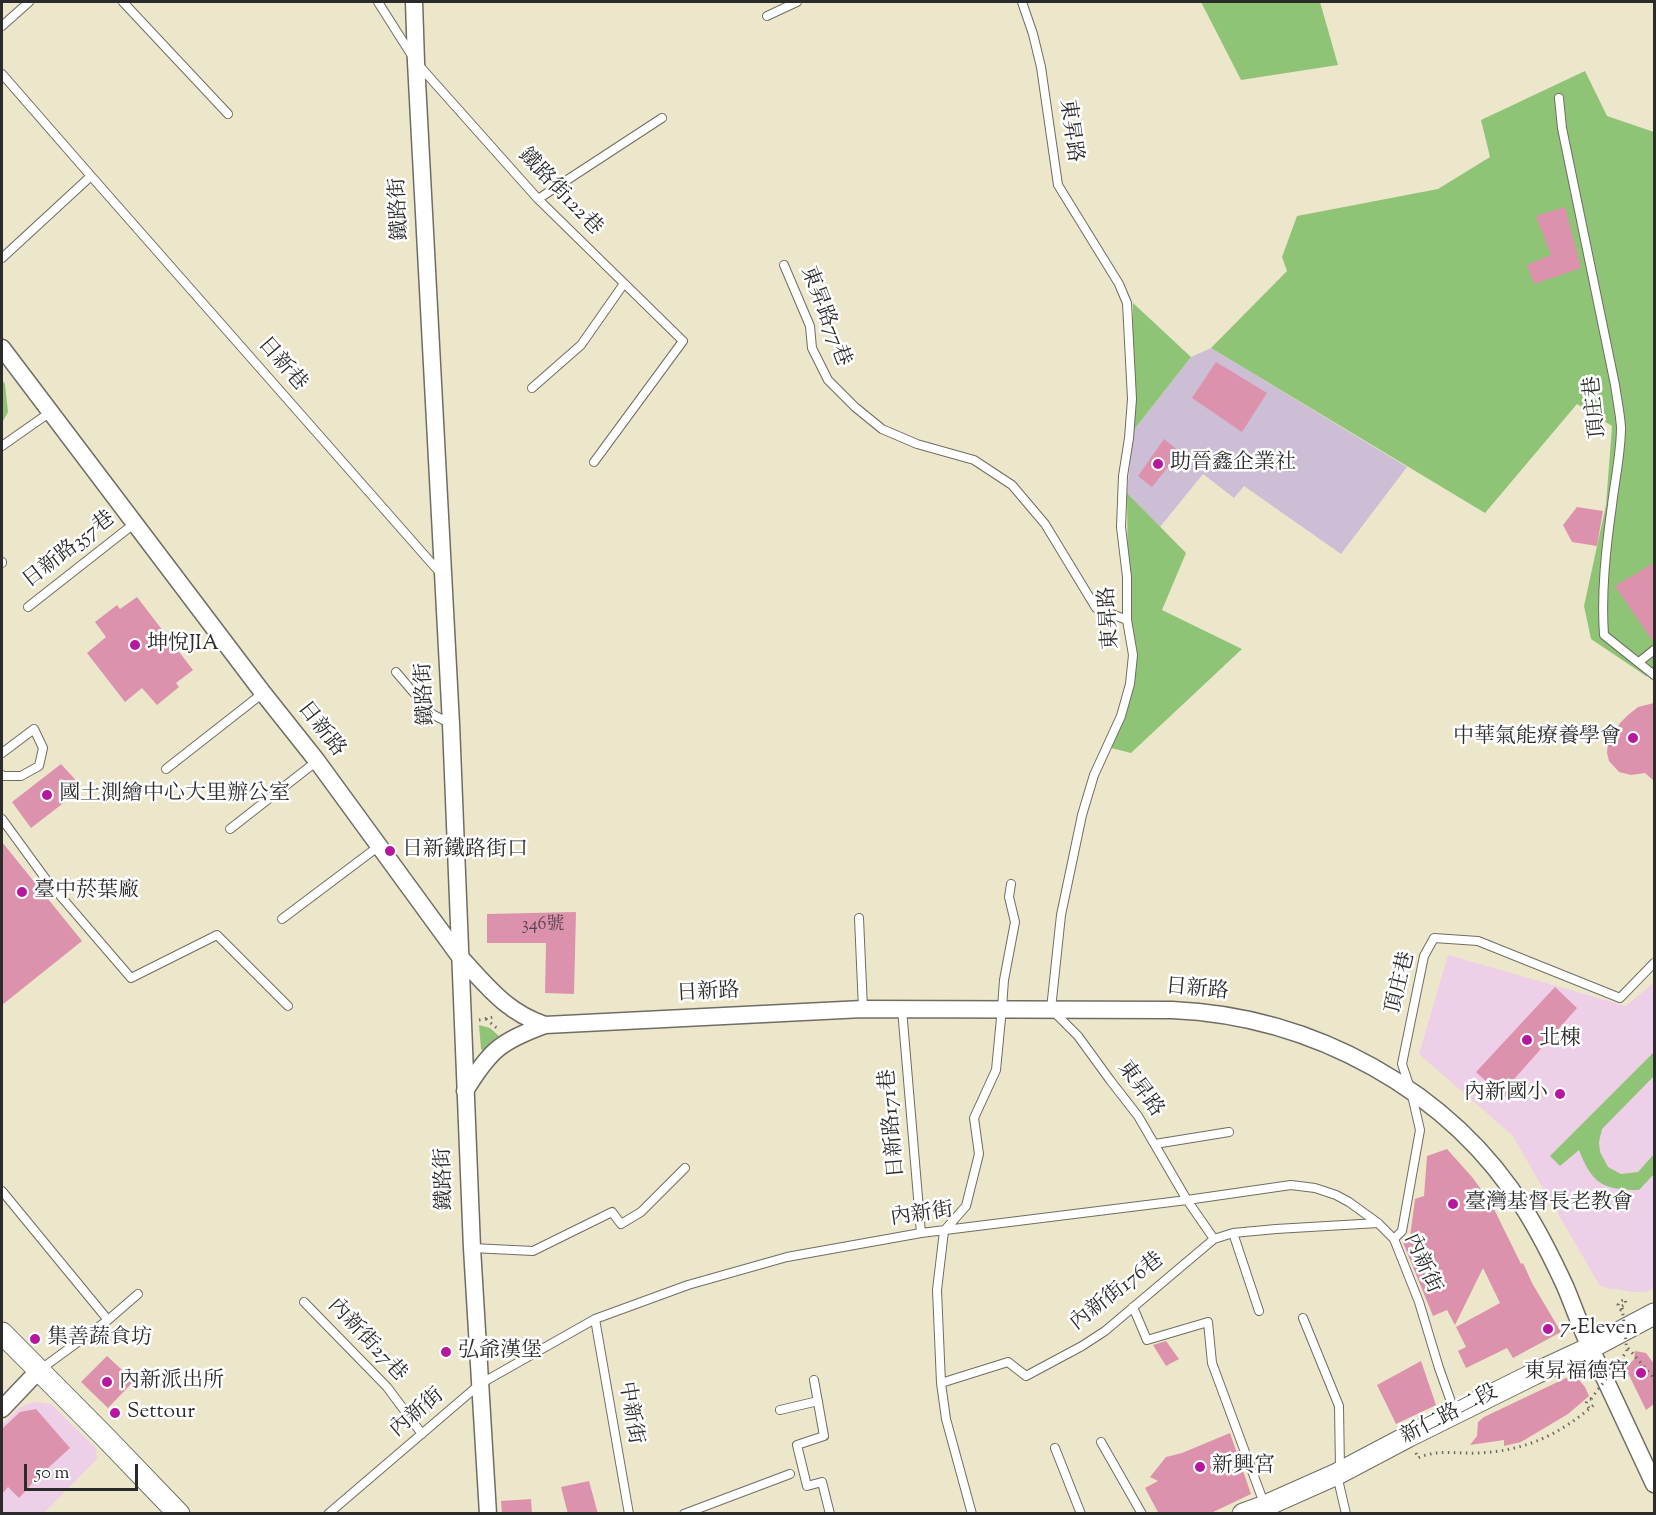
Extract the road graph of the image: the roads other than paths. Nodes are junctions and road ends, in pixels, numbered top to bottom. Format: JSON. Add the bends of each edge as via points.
{"nodes":[{"id":1,"x":29,"y":2,"type":"edge"},
{"id":2,"x":123,"y":2,"type":"edge"},
{"id":3,"x":378,"y":2,"type":"edge"},
{"id":4,"x":414,"y":2,"type":"edge"},
{"id":5,"x":797,"y":2,"type":"edge"},
{"id":6,"x":1022,"y":2,"type":"edge"},
{"id":7,"x":767,"y":16,"type":"dead end"},
{"id":8,"x":2,"y":26,"type":"edge"},
{"id":9,"x":416,"y":62,"type":"junction"},
{"id":10,"x":2,"y":74,"type":"edge"},
{"id":11,"x":1559,"y":98,"type":"dead end"},
{"id":12,"x":228,"y":114,"type":"dead end"},
{"id":13,"x":662,"y":118,"type":"dead end"},
{"id":14,"x":91,"y":176,"type":"junction"},
{"id":15,"x":538,"y":199,"type":"junction"},
{"id":16,"x":2,"y":258,"type":"edge"},
{"id":17,"x":784,"y":265,"type":"dead end"},
{"id":18,"x":623,"y":285,"type":"junction"},
{"id":19,"x":2,"y":348,"type":"edge"},
{"id":20,"x":532,"y":388,"type":"dead end"},
{"id":21,"x":49,"y":413,"type":"junction"},
{"id":22,"x":2,"y":446,"type":"edge"},
{"id":23,"x":594,"y":462,"type":"dead end"},
{"id":24,"x":135,"y":523,"type":"junction"},
{"id":25,"x":444,"y":578,"type":"junction"},
{"id":26,"x":28,"y":607,"type":"dead end"},
{"id":27,"x":1127,"y":620,"type":"junction"},
{"id":28,"x":1654,"y":650,"type":"edge"},
{"id":29,"x":1639,"y":662,"type":"junction"},
{"id":30,"x":396,"y":672,"type":"dead end"},
{"id":31,"x":1654,"y":675,"type":"edge"},
{"id":32,"x":263,"y":693,"type":"junction"},
{"id":33,"x":451,"y":724,"type":"junction"},
{"id":34,"x":2,"y":753,"type":"edge"},
{"id":35,"x":317,"y":761,"type":"junction"},
{"id":36,"x":166,"y":770,"type":"dead end"},
{"id":37,"x":2,"y":775,"type":"edge"},
{"id":38,"x":2,"y":819,"type":"edge"},
{"id":39,"x":230,"y":829,"type":"dead end"},
{"id":40,"x":380,"y":845,"type":"junction"},
{"id":41,"x":1011,"y":884,"type":"dead end"},
{"id":42,"x":859,"y":918,"type":"dead end"},
{"id":43,"x":282,"y":919,"type":"dead end"},
{"id":44,"x":460,"y":957,"type":"junction"},
{"id":45,"x":1654,"y":963,"type":"edge"},
{"id":46,"x":288,"y":1006,"type":"dead end"},
{"id":47,"x":1002,"y":1008,"type":"junction"},
{"id":48,"x":863,"y":1009,"type":"junction"},
{"id":49,"x":902,"y":1009,"type":"junction"},
{"id":50,"x":1051,"y":1009,"type":"junction"},
{"id":51,"x":545,"y":1024,"type":"junction"},
{"id":52,"x":465,"y":1091,"type":"junction"},
{"id":53,"x":1411,"y":1091,"type":"junction"},
{"id":54,"x":1230,"y":1132,"type":"dead end"},
{"id":55,"x":1155,"y":1144,"type":"junction"},
{"id":56,"x":685,"y":1168,"type":"dead end"},
{"id":57,"x":2,"y":1191,"type":"edge"},
{"id":58,"x":1187,"y":1200,"type":"junction"},
{"id":59,"x":1378,"y":1223,"type":"junction"},
{"id":60,"x":944,"y":1231,"type":"junction"},
{"id":61,"x":921,"y":1233,"type":"junction"},
{"id":62,"x":1233,"y":1233,"type":"junction"},
{"id":63,"x":1214,"y":1239,"type":"junction"},
{"id":64,"x":1394,"y":1239,"type":"junction"},
{"id":65,"x":471,"y":1248,"type":"junction"},
{"id":66,"x":138,"y":1294,"type":"dead end"},
{"id":67,"x":304,"y":1302,"type":"dead end"},
{"id":68,"x":1133,"y":1307,"type":"junction"},
{"id":69,"x":1259,"y":1311,"type":"dead end"},
{"id":70,"x":1654,"y":1314,"type":"edge"},
{"id":71,"x":1303,"y":1318,"type":"dead end"},
{"id":72,"x":595,"y":1319,"type":"junction"},
{"id":73,"x":108,"y":1320,"type":"junction"},
{"id":74,"x":2,"y":1333,"type":"edge"},
{"id":75,"x":1590,"y":1348,"type":"junction"},
{"id":76,"x":39,"y":1370,"type":"junction"},
{"id":77,"x":814,"y":1380,"type":"dead end"},
{"id":78,"x":941,"y":1383,"type":"junction"},
{"id":79,"x":480,"y":1384,"type":"junction"},
{"id":80,"x":818,"y":1401,"type":"junction"},
{"id":81,"x":2,"y":1408,"type":"edge"},
{"id":82,"x":780,"y":1410,"type":"dead end"},
{"id":83,"x":1455,"y":1413,"type":"junction"},
{"id":84,"x":422,"y":1434,"type":"junction"},
{"id":85,"x":1101,"y":1442,"type":"dead end"},
{"id":86,"x":1055,"y":1448,"type":"dead end"},
{"id":87,"x":790,"y":1474,"type":"dead end"},
{"id":88,"x":1338,"y":1474,"type":"junction"},
{"id":89,"x":1654,"y":1484,"type":"edge"},
{"id":90,"x":1265,"y":1506,"type":"junction"},
{"id":91,"x":969,"y":1513,"type":"edge"},
{"id":92,"x":179,"y":1514,"type":"edge"},
{"id":93,"x":327,"y":1514,"type":"edge"},
{"id":94,"x":488,"y":1514,"type":"edge"},
{"id":95,"x":629,"y":1514,"type":"edge"},
{"id":96,"x":684,"y":1514,"type":"edge"},
{"id":97,"x":830,"y":1514,"type":"edge"},
{"id":98,"x":1081,"y":1514,"type":"edge"},
{"id":99,"x":1142,"y":1514,"type":"edge"},
{"id":100,"x":1243,"y":1514,"type":"edge"},
{"id":101,"x":1346,"y":1514,"type":"edge"}],
"edges":[{"from":1,"to":8,"type":"lane"},
{"from":2,"to":12,"type":"lane"},
{"from":3,"to":9,"type":"lane","name":"鐵路街122巷"},
{"from":4,"to":9,"type":"street","name":"鐵路街"},
{"from":5,"to":7,"type":"lane"},
{"from":6,"to":27,"type":"lane","name":"東昇路","via":[[1041,68],[1058,185],[1127,303],[1132,399],[1121,526]]},
{"from":9,"to":15,"type":"lane","name":"鐵路街122巷"},
{"from":9,"to":25,"type":"street","name":"鐵路街"},
{"from":10,"to":14,"type":"lane","name":"日新巷"},
{"from":11,"to":29,"type":"lane","name":"頂庄巷","via":[[1621,427],[1605,560],[1604,635]]},
{"from":13,"to":15,"type":"lane"},
{"from":14,"to":16,"type":"lane"},
{"from":14,"to":25,"type":"lane","name":"日新巷"},
{"from":15,"to":18,"type":"lane","name":"鐵路街122巷"},
{"from":17,"to":27,"type":"lane","name":"東昇路77巷","via":[[810,326],[812,348],[828,380],[882,429],[917,444],[974,460],[1012,485],[1046,524],[1096,608]]},
{"from":18,"to":20,"type":"lane","via":[[581,345]]},
{"from":18,"to":23,"type":"lane","name":"鐵路街122巷","via":[[683,342]]},
{"from":19,"to":21,"type":"street","name":"日新路"},
{"from":21,"to":22,"type":"lane"},
{"from":21,"to":24,"type":"street","name":"日新路"},
{"from":24,"to":26,"type":"lane","name":"日新路357巷"},
{"from":24,"to":32,"type":"street","name":"日新路"},
{"from":25,"to":33,"type":"street","name":"鐵路街"},
{"from":27,"to":50,"type":"lane","name":"東昇路","via":[[1132,655],[1130,684],[1082,815],[1061,915]]},
{"from":28,"to":29,"type":"lane"},
{"from":29,"to":31,"type":"lane","name":"頂庄巷"},
{"from":30,"to":33,"type":"lane","via":[[432,714]]},
{"from":32,"to":35,"type":"street","name":"日新路"},
{"from":32,"to":36,"type":"lane"},
{"from":33,"to":44,"type":"street","name":"鐵路街"},
{"from":34,"to":37,"type":"lane","via":[[34,729],[43,748],[39,766],[21,776]]},
{"from":35,"to":39,"type":"lane"},
{"from":35,"to":40,"type":"street","name":"日新路"},
{"from":38,"to":46,"type":"lane","via":[[45,878],[131,978],[217,934]]},
{"from":40,"to":43,"type":"lane"},
{"from":40,"to":44,"type":"street","name":"日新路"},
{"from":41,"to":47,"type":"lane","via":[[1009,897],[1015,922]]},
{"from":42,"to":48,"type":"lane"},
{"from":44,"to":51,"type":"street","name":"日新路","via":[[506,1004],[524,1017]]},
{"from":44,"to":52,"type":"street","name":"鐵路街"},
{"from":45,"to":53,"type":"lane","name":"頂庄巷","via":[[1620,998],[1478,941],[1434,938],[1424,956],[1402,1064]]},
{"from":47,"to":49,"type":"street","name":"日新路"},
{"from":47,"to":50,"type":"street","name":"日新路"},
{"from":47,"to":60,"type":"lane","via":[[996,1070],[974,1118],[979,1154],[966,1206]]},
{"from":48,"to":49,"type":"street","name":"日新路"},
{"from":48,"to":51,"type":"street","name":"日新路"},
{"from":49,"to":61,"type":"lane","name":"日新路171巷"},
{"from":50,"to":53,"type":"street","name":"日新路","via":[[1191,1010],[1254,1020],[1317,1040]]},
{"from":50,"to":55,"type":"lane","name":"東昇路","via":[[1078,1036]]},
{"from":51,"to":52,"type":"street","via":[[496,1049]]},
{"from":52,"to":65,"type":"street","name":"鐵路街"},
{"from":53,"to":64,"type":"lane","name":"頂庄巷","via":[[1420,1130],[1402,1230]]},
{"from":53,"to":75,"type":"street","name":"日新路","via":[[1470,1142],[1524,1209],[1565,1286]]},
{"from":54,"to":55,"type":"lane"},
{"from":55,"to":58,"type":"lane","name":"東昇路"},
{"from":56,"to":65,"type":"lane","via":[[641,1212],[621,1224],[612,1212],[533,1251]]},
{"from":57,"to":73,"type":"lane"},
{"from":58,"to":59,"type":"lane","name":"內新街","via":[[1290,1185],[1307,1187],[1336,1195]]},
{"from":58,"to":60,"type":"lane","name":"內新街"},
{"from":58,"to":63,"type":"lane"},
{"from":59,"to":62,"type":"lane","name":"內新街176巷"},
{"from":59,"to":64,"type":"lane","name":"內新街"},
{"from":60,"to":61,"type":"lane","name":"內新街"},
{"from":60,"to":78,"type":"lane","via":[[938,1290]]},
{"from":61,"to":72,"type":"lane","name":"內新街","via":[[787,1257],[688,1285]]},
{"from":62,"to":63,"type":"lane","name":"內新街176巷"},
{"from":62,"to":69,"type":"lane"},
{"from":63,"to":68,"type":"lane","name":"內新街176巷"},
{"from":64,"to":83,"type":"lane","name":"內新街"},
{"from":65,"to":79,"type":"street","name":"鐵路街"},
{"from":66,"to":73,"type":"lane"},
{"from":67,"to":84,"type":"lane","name":"內新街27巷","via":[[387,1387]]},
{"from":68,"to":78,"type":"lane","name":"內新街176巷","via":[[1097,1336],[1026,1376],[1008,1362]]},
{"from":68,"to":90,"type":"lane","via":[[1146,1340],[1208,1322],[1212,1363]]},
{"from":70,"to":75,"type":"street","name":"新仁路二段"},
{"from":71,"to":88,"type":"lane","via":[[1339,1406]]},
{"from":72,"to":79,"type":"lane","name":"內新街"},
{"from":72,"to":95,"type":"lane","name":"中新街"},
{"from":73,"to":76,"type":"lane"},
{"from":74,"to":76,"type":"street"},
{"from":75,"to":83,"type":"street","name":"新仁路二段"},
{"from":75,"to":89,"type":"street","name":"日新路"},
{"from":76,"to":81,"type":"street"},
{"from":76,"to":92,"type":"street","via":[[101,1443]]},
{"from":77,"to":80,"type":"lane"},
{"from":78,"to":91,"type":"lane"},
{"from":79,"to":84,"type":"lane","name":"內新街"},
{"from":79,"to":94,"type":"street","name":"鐵路街"},
{"from":80,"to":82,"type":"lane"},
{"from":80,"to":97,"type":"lane","via":[[824,1436],[797,1445],[807,1486],[822,1482]]},
{"from":83,"to":88,"type":"street","name":"新仁路二段"},
{"from":84,"to":93,"type":"lane","name":"內新街"},
{"from":85,"to":99,"type":"lane"},
{"from":86,"to":98,"type":"lane"},
{"from":87,"to":96,"type":"lane"},
{"from":88,"to":90,"type":"street","name":"新仁路二段"},
{"from":88,"to":101,"type":"lane"},
{"from":90,"to":100,"type":"street","name":"新仁路二段"}]}
